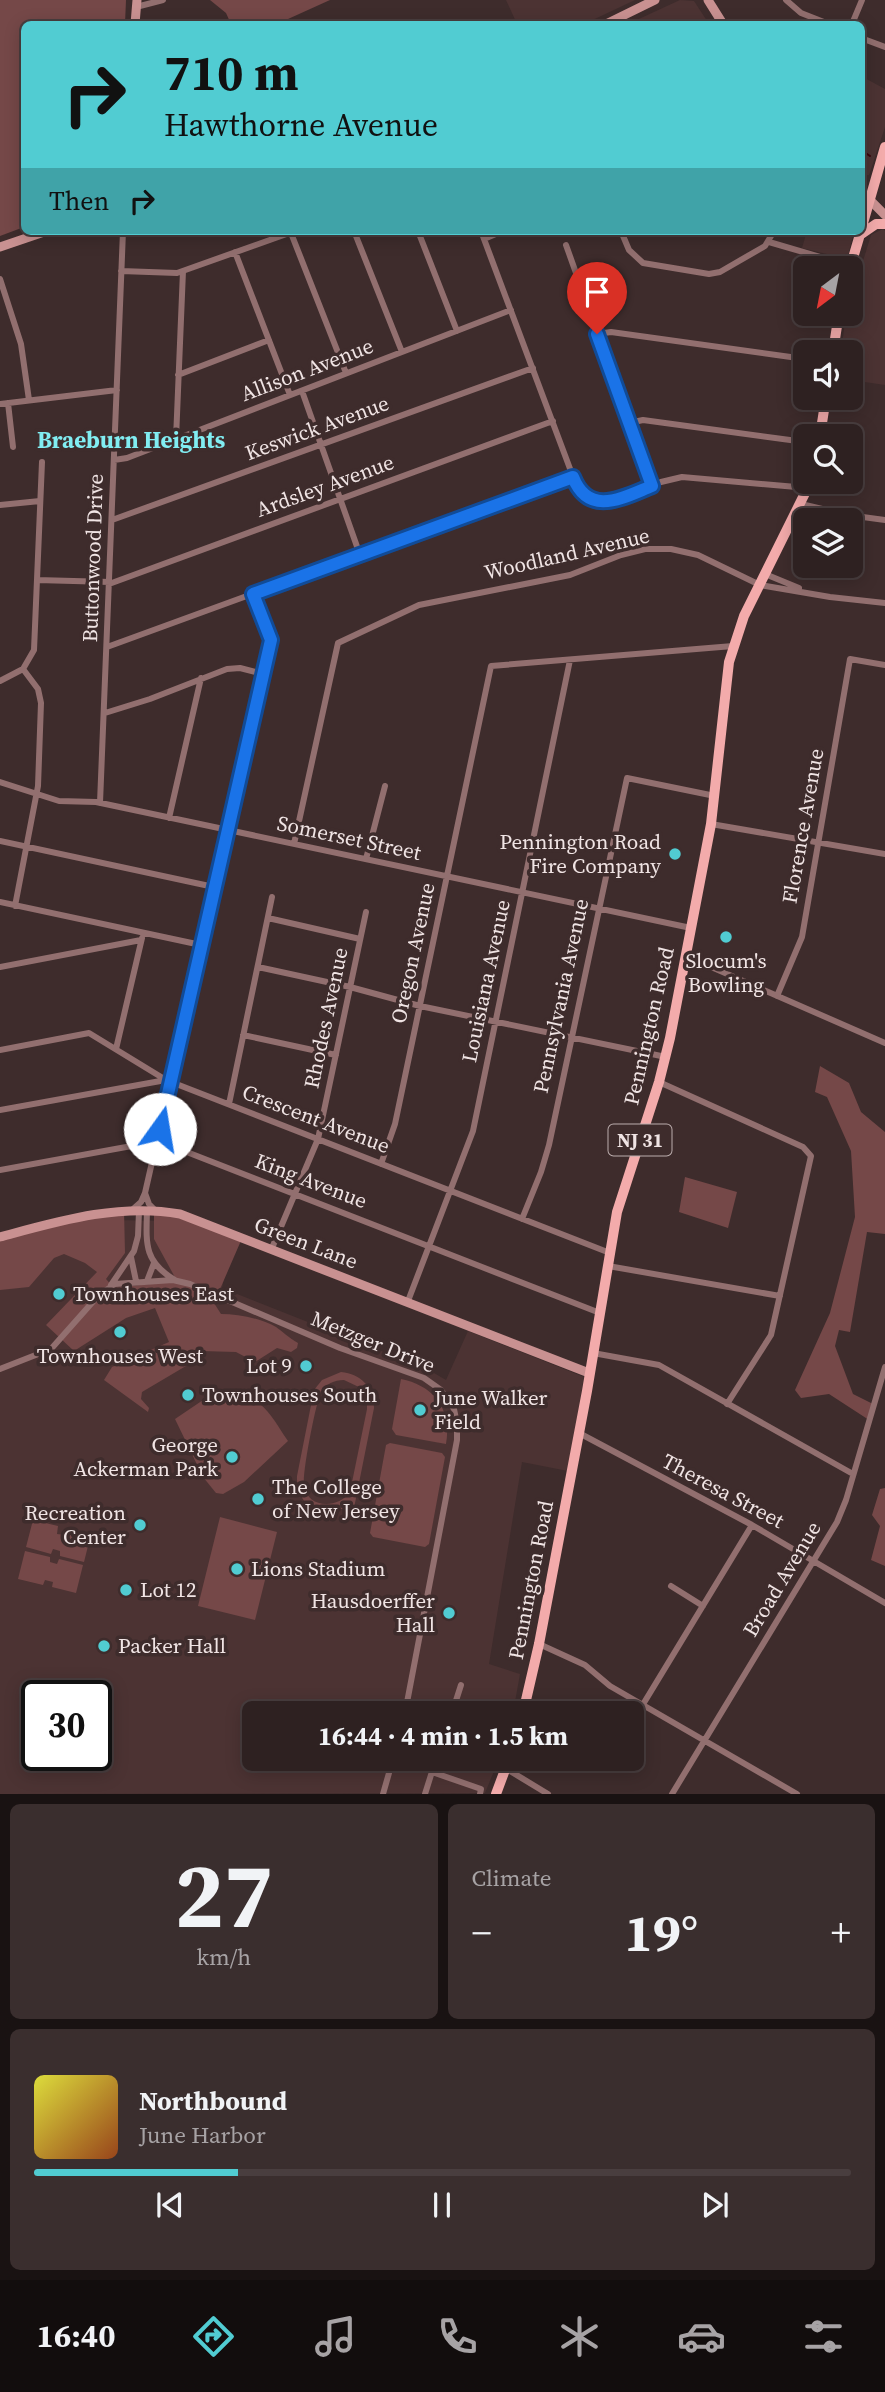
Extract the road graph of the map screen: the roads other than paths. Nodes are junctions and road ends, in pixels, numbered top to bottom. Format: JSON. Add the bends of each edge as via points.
{"nodes":[{"id":1,"x":163,"y":0,"type":"edge"},
{"id":2,"x":655,"y":0,"type":"edge"},
{"id":3,"x":708,"y":0,"type":"edge"},
{"id":4,"x":786,"y":0,"type":"edge"},
{"id":5,"x":862,"y":0,"type":"edge"},
{"id":6,"x":137,"y":3,"type":"edge"},
{"id":7,"x":135,"y":21,"type":"edge"},
{"id":8,"x":612,"y":21,"type":"edge"},
{"id":9,"x":721,"y":21,"type":"edge"},
{"id":10,"x":821,"y":21,"type":"edge"},
{"id":11,"x":853,"y":21,"type":"edge"},
{"id":12,"x":865,"y":40,"type":"edge"},
{"id":13,"x":885,"y":47,"type":"edge"},
{"id":14,"x":885,"y":147,"type":"edge"},
{"id":15,"x":865,"y":195,"type":"edge"},
{"id":16,"x":869,"y":199,"type":"junction"},
{"id":17,"x":865,"y":214,"type":"edge"},
{"id":18,"x":885,"y":215,"type":"edge"},
{"id":19,"x":885,"y":224,"type":"edge"},
{"id":20,"x":865,"y":230,"type":"edge"},
{"id":21,"x":35,"y":235,"type":"edge"},
{"id":22,"x":123,"y":235,"type":"edge"},
{"id":23,"x":284,"y":235,"type":"edge"},
{"id":24,"x":294,"y":235,"type":"edge"},
{"id":25,"x":356,"y":235,"type":"edge"},
{"id":26,"x":420,"y":235,"type":"edge"},
{"id":27,"x":482,"y":235,"type":"edge"},
{"id":28,"x":494,"y":235,"type":"edge"},
{"id":29,"x":623,"y":235,"type":"edge"},
{"id":30,"x":772,"y":235,"type":"edge"},
{"id":31,"x":859,"y":235,"type":"edge"},
{"id":32,"x":484,"y":239,"type":"junction"},
{"id":33,"x":769,"y":242,"type":"junction"},
{"id":34,"x":566,"y":245,"type":"dead end"},
{"id":35,"x":0,"y":247,"type":"edge"},
{"id":36,"x":235,"y":252,"type":"junction"},
{"id":37,"x":815,"y":256,"type":"edge"},
{"id":38,"x":854,"y":256,"type":"edge"},
{"id":39,"x":121,"y":271,"type":"junction"},
{"id":40,"x":183,"y":271,"type":"junction"},
{"id":41,"x":0,"y":279,"type":"edge"},
{"id":42,"x":511,"y":310,"type":"junction"},
{"id":43,"x":457,"y":331,"type":"junction"},
{"id":44,"x":597,"y":334,"type":"junction"},
{"id":45,"x":269,"y":340,"type":"junction"},
{"id":46,"x":402,"y":352,"type":"junction"},
{"id":47,"x":793,"y":357,"type":"edge"},
{"id":48,"x":533,"y":368,"type":"junction"},
{"id":49,"x":346,"y":373,"type":"junction"},
{"id":50,"x":178,"y":375,"type":"junction"},
{"id":51,"x":117,"y":390,"type":"junction"},
{"id":52,"x":302,"y":391,"type":"junction"},
{"id":53,"x":290,"y":395,"type":"junction"},
{"id":54,"x":29,"y":400,"type":"junction"},
{"id":55,"x":8,"y":403,"type":"junction"},
{"id":56,"x":0,"y":404,"type":"edge"},
{"id":57,"x":553,"y":421,"type":"junction"},
{"id":58,"x":629,"y":423,"type":"junction"},
{"id":59,"x":176,"y":439,"type":"junction"},
{"id":60,"x":793,"y":440,"type":"edge"},
{"id":61,"x":321,"y":445,"type":"junction"},
{"id":62,"x":13,"y":447,"type":"dead end"},
{"id":63,"x":114,"y":460,"type":"junction"},
{"id":64,"x":42,"y":462,"type":"dead end"},
{"id":65,"x":573,"y":477,"type":"junction"},
{"id":66,"x":793,"y":484,"type":"edge"},
{"id":67,"x":652,"y":486,"type":"junction"},
{"id":68,"x":805,"y":494,"type":"edge"},
{"id":69,"x":341,"y":500,"type":"junction"},
{"id":70,"x":40,"y":501,"type":"junction"},
{"id":71,"x":801,"y":504,"type":"junction"},
{"id":72,"x":0,"y":505,"type":"edge"},
{"id":73,"x":112,"y":520,"type":"junction"},
{"id":74,"x":885,"y":520,"type":"edge"},
{"id":75,"x":360,"y":555,"type":"junction"},
{"id":76,"x":765,"y":574,"type":"junction"},
{"id":77,"x":37,"y":580,"type":"junction"},
{"id":78,"x":110,"y":583,"type":"junction"},
{"id":79,"x":760,"y":585,"type":"junction"},
{"id":80,"x":807,"y":592,"type":"junction"},
{"id":81,"x":253,"y":594,"type":"junction"},
{"id":82,"x":885,"y":603,"type":"edge"},
{"id":83,"x":733,"y":646,"type":"junction"},
{"id":84,"x":107,"y":647,"type":"junction"},
{"id":85,"x":570,"y":660,"type":"junction"},
{"id":86,"x":885,"y":665,"type":"edge"},
{"id":87,"x":23,"y":669,"type":"junction"},
{"id":88,"x":263,"y":674,"type":"junction"},
{"id":89,"x":201,"y":678,"type":"junction"},
{"id":90,"x":0,"y":681,"type":"edge"},
{"id":91,"x":105,"y":713,"type":"junction"},
{"id":92,"x":0,"y":782,"type":"edge"},
{"id":93,"x":385,"y":786,"type":"dead end"},
{"id":94,"x":36,"y":794,"type":"junction"},
{"id":95,"x":716,"y":796,"type":"junction"},
{"id":96,"x":100,"y":803,"type":"junction"},
{"id":97,"x":169,"y":818,"type":"junction"},
{"id":98,"x":712,"y":824,"type":"junction"},
{"id":99,"x":226,"y":831,"type":"junction"},
{"id":100,"x":0,"y":841,"type":"edge"},
{"id":101,"x":818,"y":842,"type":"junction"},
{"id":102,"x":294,"y":844,"type":"junction"},
{"id":103,"x":27,"y":847,"type":"junction"},
{"id":104,"x":885,"y":854,"type":"edge"},
{"id":105,"x":366,"y":859,"type":"junction"},
{"id":106,"x":447,"y":876,"type":"junction"},
{"id":107,"x":215,"y":887,"type":"junction"},
{"id":108,"x":522,"y":892,"type":"junction"},
{"id":109,"x":272,"y":898,"type":"dead end"},
{"id":110,"x":0,"y":902,"type":"edge"},
{"id":111,"x":15,"y":905,"type":"junction"},
{"id":112,"x":597,"y":908,"type":"junction"},
{"id":113,"x":366,"y":912,"type":"dead end"},
{"id":114,"x":268,"y":918,"type":"junction"},
{"id":115,"x":691,"y":928,"type":"junction"},
{"id":116,"x":142,"y":936,"type":"junction"},
{"id":117,"x":360,"y":939,"type":"junction"},
{"id":118,"x":201,"y":945,"type":"junction"},
{"id":119,"x":686,"y":956,"type":"junction"},
{"id":120,"x":0,"y":967,"type":"edge"},
{"id":121,"x":258,"y":967,"type":"junction"},
{"id":122,"x":350,"y":987,"type":"junction"},
{"id":123,"x":777,"y":996,"type":"junction"},
{"id":124,"x":420,"y":1006,"type":"junction"},
{"id":125,"x":495,"y":1021,"type":"junction"},
{"id":126,"x":243,"y":1035,"type":"junction"},
{"id":127,"x":571,"y":1037,"type":"junction"},
{"id":128,"x":885,"y":1043,"type":"edge"},
{"id":129,"x":0,"y":1049,"type":"edge"},
{"id":130,"x":116,"y":1049,"type":"junction"},
{"id":131,"x":336,"y":1055,"type":"junction"},
{"id":132,"x":666,"y":1056,"type":"junction"},
{"id":133,"x":168,"y":1080,"type":"junction"},
{"id":134,"x":659,"y":1082,"type":"junction"},
{"id":135,"x":229,"y":1104,"type":"junction"},
{"id":136,"x":0,"y":1110,"type":"edge"},
{"id":137,"x":318,"y":1139,"type":"junction"},
{"id":138,"x":156,"y":1144,"type":"junction"},
{"id":139,"x":381,"y":1164,"type":"junction"},
{"id":140,"x":0,"y":1170,"type":"edge"},
{"id":141,"x":451,"y":1191,"type":"junction"},
{"id":142,"x":145,"y":1193,"type":"junction"},
{"id":143,"x":295,"y":1193,"type":"junction"},
{"id":144,"x":143,"y":1211,"type":"junction"},
{"id":145,"x":522,"y":1219,"type":"junction"},
{"id":146,"x":0,"y":1237,"type":"edge"},
{"id":147,"x":430,"y":1246,"type":"junction"},
{"id":148,"x":272,"y":1248,"type":"junction"},
{"id":149,"x":610,"y":1253,"type":"junction"},
{"id":150,"x":131,"y":1257,"type":"junction"},
{"id":151,"x":154,"y":1263,"type":"junction"},
{"id":152,"x":608,"y":1266,"type":"junction"},
{"id":153,"x":136,"y":1281,"type":"junction"},
{"id":154,"x":147,"y":1281,"type":"junction"},
{"id":155,"x":177,"y":1281,"type":"junction"},
{"id":156,"x":110,"y":1286,"type":"junction"},
{"id":157,"x":780,"y":1296,"type":"junction"},
{"id":158,"x":408,"y":1301,"type":"junction"},
{"id":159,"x":600,"y":1313,"type":"junction"},
{"id":160,"x":593,"y":1353,"type":"junction"},
{"id":161,"x":885,"y":1367,"type":"edge"},
{"id":162,"x":0,"y":1369,"type":"edge"},
{"id":163,"x":590,"y":1373,"type":"junction"},
{"id":164,"x":727,"y":1404,"type":"junction"},
{"id":165,"x":579,"y":1433,"type":"junction"},
{"id":166,"x":853,"y":1474,"type":"junction"},
{"id":167,"x":752,"y":1525,"type":"junction"},
{"id":168,"x":814,"y":1560,"type":"junction"},
{"id":169,"x":671,"y":1586,"type":"dead end"},
{"id":170,"x":885,"y":1603,"type":"edge"},
{"id":171,"x":703,"y":1606,"type":"junction"},
{"id":172,"x":539,"y":1644,"type":"junction"},
{"id":173,"x":461,"y":1685,"type":"dead end"},
{"id":174,"x":407,"y":1701,"type":"edge"},
{"id":175,"x":456,"y":1701,"type":"edge"},
{"id":176,"x":526,"y":1701,"type":"edge"},
{"id":177,"x":634,"y":1701,"type":"edge"},
{"id":178,"x":644,"y":1703,"type":"edge"},
{"id":179,"x":644,"y":1707,"type":"edge"},
{"id":180,"x":705,"y":1739,"type":"junction"},
{"id":181,"x":390,"y":1771,"type":"edge"},
{"id":182,"x":504,"y":1771,"type":"edge"},
{"id":183,"x":518,"y":1771,"type":"edge"},
{"id":184,"x":432,"y":1772,"type":"joint"},
{"id":185,"x":383,"y":1794,"type":"edge"},
{"id":186,"x":425,"y":1794,"type":"edge"},
{"id":187,"x":480,"y":1794,"type":"edge"},
{"id":188,"x":496,"y":1794,"type":"edge"},
{"id":189,"x":548,"y":1794,"type":"edge"},
{"id":190,"x":672,"y":1794,"type":"edge"},
{"id":191,"x":797,"y":1794,"type":"edge"}],
"edges":[{"from":1,"to":6,"type":"street"},
{"from":2,"to":8,"type":"street"},
{"from":3,"to":9,"type":"street"},
{"from":4,"to":10,"type":"street","via":[[801,13]]},
{"from":5,"to":11,"type":"street"},
{"from":6,"to":7,"type":"street"},
{"from":12,"to":13,"type":"street"},
{"from":14,"to":16,"type":"main road"},
{"from":15,"to":16,"type":"street"},
{"from":16,"to":17,"type":"main road"},
{"from":16,"to":18,"type":"street"},
{"from":19,"to":20,"type":"main road"},
{"from":21,"to":35,"type":"street"},
{"from":22,"to":39,"type":"street","name":"Buttonwood Drive"},
{"from":23,"to":36,"type":"street"},
{"from":24,"to":49,"type":"street"},
{"from":25,"to":46,"type":"street"},
{"from":26,"to":43,"type":"street"},
{"from":27,"to":32,"type":"street"},
{"from":28,"to":32,"type":"street"},
{"from":29,"to":33,"type":"street","via":[[629,250],[643,263],[709,274]]},
{"from":30,"to":33,"type":"street"},
{"from":31,"to":38,"type":"main road"},
{"from":32,"to":42,"type":"street"},
{"from":33,"to":37,"type":"street"},
{"from":34,"to":44,"type":"street"},
{"from":36,"to":40,"type":"street"},
{"from":36,"to":45,"type":"street"},
{"from":39,"to":40,"type":"street"},
{"from":39,"to":51,"type":"street","name":"Buttonwood Drive"},
{"from":40,"to":50,"type":"street"},
{"from":41,"to":54,"type":"street","via":[[21,344]]},
{"from":42,"to":43,"type":"street","name":"Allison Avenue"},
{"from":42,"to":48,"type":"street"},
{"from":43,"to":46,"type":"street","name":"Allison Avenue"},
{"from":44,"to":47,"type":"street","via":[[611,332]]},
{"from":44,"to":58,"type":"street"},
{"from":45,"to":50,"type":"street"},
{"from":45,"to":53,"type":"street"},
{"from":46,"to":49,"type":"street","name":"Allison Avenue"},
{"from":48,"to":57,"type":"street"},
{"from":48,"to":61,"type":"street","name":"Keswick Avenue"},
{"from":49,"to":52,"type":"street","name":"Allison Avenue"},
{"from":50,"to":59,"type":"street"},
{"from":51,"to":54,"type":"street"},
{"from":51,"to":63,"type":"street","name":"Buttonwood Drive"},
{"from":52,"to":53,"type":"street","name":"Allison Avenue"},
{"from":52,"to":61,"type":"street"},
{"from":53,"to":59,"type":"street","name":"Allison Avenue"},
{"from":54,"to":55,"type":"street"},
{"from":55,"to":56,"type":"street"},
{"from":55,"to":62,"type":"street"},
{"from":57,"to":65,"type":"street"},
{"from":57,"to":69,"type":"street","name":"Ardsley Avenue"},
{"from":58,"to":60,"type":"street","via":[[643,420]]},
{"from":58,"to":67,"type":"street"},
{"from":59,"to":63,"type":"street","name":"Allison Avenue"},
{"from":61,"to":69,"type":"street"},
{"from":61,"to":73,"type":"street","name":"Keswick Avenue"},
{"from":63,"to":73,"type":"street","name":"Buttonwood Drive"},
{"from":64,"to":70,"type":"street"},
{"from":65,"to":67,"type":"street","via":[[581,491],[595,500],[615,501]]},
{"from":65,"to":75,"type":"street"},
{"from":66,"to":67,"type":"street","via":[[692,477]]},
{"from":68,"to":71,"type":"main road","name":"Pennington Road","number":"NJ 31"},
{"from":69,"to":75,"type":"street"},
{"from":69,"to":78,"type":"street","name":"Ardsley Avenue"},
{"from":70,"to":72,"type":"street"},
{"from":70,"to":77,"type":"street"},
{"from":71,"to":74,"type":"street"},
{"from":71,"to":76,"type":"main road","name":"Pennington Road","number":"NJ 31"},
{"from":73,"to":78,"type":"street","name":"Buttonwood Drive"},
{"from":75,"to":81,"type":"street"},
{"from":76,"to":79,"type":"main road","name":"Pennington Road","number":"NJ 31"},
{"from":76,"to":80,"type":"street"},
{"from":77,"to":78,"type":"street"},
{"from":77,"to":87,"type":"street","via":[[34,650]]},
{"from":78,"to":84,"type":"street","name":"Buttonwood Drive"},
{"from":79,"to":80,"type":"street"},
{"from":79,"to":83,"type":"main road","name":"Pennington Road","number":"NJ 31"},
{"from":79,"to":102,"type":"street","name":"Woodland Avenue","via":[[698,555],[645,549],[570,575],[419,605],[338,643]]},
{"from":80,"to":82,"type":"street"},
{"from":81,"to":84,"type":"street"},
{"from":81,"to":88,"type":"street","via":[[271,640]]},
{"from":83,"to":85,"type":"street"},
{"from":83,"to":95,"type":"main road","name":"Pennington Road","number":"NJ 31"},
{"from":84,"to":91,"type":"street","name":"Buttonwood Drive"},
{"from":85,"to":106,"type":"street","name":"Oregon Avenue","via":[[491,666]]},
{"from":85,"to":108,"type":"street","name":"Louisiana Avenue"},
{"from":86,"to":101,"type":"street","name":"Florence Avenue","via":[[850,659]]},
{"from":87,"to":90,"type":"street"},
{"from":87,"to":94,"type":"street","via":[[38,689],[41,703]]},
{"from":88,"to":89,"type":"street","via":[[233,668]]},
{"from":88,"to":99,"type":"street"},
{"from":89,"to":91,"type":"street"},
{"from":89,"to":97,"type":"street"},
{"from":91,"to":96,"type":"street","name":"Buttonwood Drive"},
{"from":92,"to":94,"type":"street","name":"Somerset Street"},
{"from":93,"to":105,"type":"street"},
{"from":94,"to":96,"type":"street","name":"Somerset Street","via":[[59,801]]},
{"from":94,"to":103,"type":"street"},
{"from":95,"to":98,"type":"main road","name":"Pennington Road","number":"NJ 31"},
{"from":95,"to":112,"type":"street","name":"Pennsylvania Avenue","via":[[626,778]]},
{"from":96,"to":97,"type":"street","name":"Somerset Street"},
{"from":97,"to":99,"type":"street","name":"Somerset Street"},
{"from":98,"to":101,"type":"street"},
{"from":98,"to":115,"type":"main road","name":"Pennington Road","number":"NJ 31"},
{"from":99,"to":102,"type":"street","name":"Somerset Street"},
{"from":99,"to":107,"type":"street"},
{"from":100,"to":103,"type":"street"},
{"from":101,"to":104,"type":"street"},
{"from":101,"to":123,"type":"street","name":"Florence Avenue","via":[[800,944]]},
{"from":102,"to":105,"type":"street","name":"Somerset Street"},
{"from":103,"to":107,"type":"street"},
{"from":103,"to":111,"type":"street"},
{"from":105,"to":106,"type":"street","name":"Somerset Street"},
{"from":106,"to":108,"type":"street","name":"Somerset Street"},
{"from":106,"to":124,"type":"street","name":"Oregon Avenue"},
{"from":107,"to":118,"type":"street"},
{"from":108,"to":112,"type":"street","name":"Somerset Street"},
{"from":108,"to":125,"type":"street","name":"Louisiana Avenue"},
{"from":109,"to":114,"type":"street"},
{"from":110,"to":111,"type":"street"},
{"from":111,"to":116,"type":"street"},
{"from":112,"to":115,"type":"street","name":"Somerset Street"},
{"from":112,"to":127,"type":"street","name":"Pennsylvania Avenue"},
{"from":113,"to":117,"type":"street","name":"Rhodes Avenue"},
{"from":114,"to":117,"type":"street"},
{"from":114,"to":121,"type":"street"},
{"from":115,"to":119,"type":"main road","name":"Pennington Road","number":"NJ 31"},
{"from":116,"to":118,"type":"street"},
{"from":116,"to":120,"type":"street"},
{"from":116,"to":130,"type":"street"},
{"from":117,"to":122,"type":"street","name":"Rhodes Avenue"},
{"from":118,"to":133,"type":"street"},
{"from":119,"to":123,"type":"street"},
{"from":119,"to":132,"type":"main road","name":"Pennington Road","number":"NJ 31"},
{"from":121,"to":122,"type":"street"},
{"from":121,"to":126,"type":"street"},
{"from":122,"to":124,"type":"street"},
{"from":122,"to":131,"type":"street","name":"Rhodes Avenue"},
{"from":123,"to":128,"type":"street"},
{"from":124,"to":125,"type":"street"},
{"from":124,"to":139,"type":"street","name":"Oregon Avenue","via":[[395,1124]]},
{"from":125,"to":127,"type":"street"},
{"from":125,"to":141,"type":"street","name":"Louisiana Avenue","via":[[473,1131]]},
{"from":126,"to":131,"type":"street"},
{"from":126,"to":135,"type":"street"},
{"from":127,"to":132,"type":"street"},
{"from":127,"to":145,"type":"street","name":"Pennsylvania Avenue","via":[[545,1160]]},
{"from":129,"to":130,"type":"street","name":"Crescent Avenue","via":[[89,1033]]},
{"from":130,"to":133,"type":"street","name":"Crescent Avenue"},
{"from":131,"to":137,"type":"street","name":"Rhodes Avenue"},
{"from":132,"to":134,"type":"main road","name":"Pennington Road","number":"NJ 31"},
{"from":133,"to":135,"type":"street","name":"Crescent Avenue"},
{"from":133,"to":136,"type":"street"},
{"from":133,"to":138,"type":"street"},
{"from":134,"to":149,"type":"main road","name":"Pennington Road","number":"NJ 31","via":[[620,1198]]},
{"from":134,"to":157,"type":"street","via":[[810,1152],[812,1161]]},
{"from":135,"to":137,"type":"street","name":"Crescent Avenue"},
{"from":137,"to":139,"type":"street","name":"Crescent Avenue"},
{"from":137,"to":143,"type":"street","name":"Rhodes Avenue"},
{"from":138,"to":140,"type":"street","name":"King Avenue"},
{"from":138,"to":142,"type":"street"},
{"from":138,"to":143,"type":"street","name":"King Avenue","via":[[188,1151]]},
{"from":139,"to":141,"type":"street","name":"Crescent Avenue"},
{"from":141,"to":145,"type":"street","name":"Crescent Avenue"},
{"from":141,"to":147,"type":"street","name":"Louisiana Avenue"},
{"from":142,"to":144,"type":"street"},
{"from":142,"to":144,"type":"street"},
{"from":143,"to":147,"type":"street","name":"King Avenue"},
{"from":143,"to":148,"type":"street","name":"Rhodes Avenue"},
{"from":144,"to":146,"type":"street","name":"Green Lane","via":[[85,1215]]},
{"from":144,"to":148,"type":"street","name":"Green Lane","via":[[187,1216]]},
{"from":144,"to":150,"type":"street"},
{"from":144,"to":151,"type":"street","via":[[146,1246]]},
{"from":145,"to":149,"type":"street","name":"Crescent Avenue"},
{"from":147,"to":158,"type":"street","name":"Louisiana Avenue"},
{"from":147,"to":159,"type":"street","name":"King Avenue"},
{"from":148,"to":158,"type":"street","name":"Green Lane"},
{"from":149,"to":152,"type":"main road","name":"Pennington Road","number":"NJ 31"},
{"from":150,"to":153,"type":"street"},
{"from":150,"to":156,"type":"street"},
{"from":151,"to":154,"type":"street"},
{"from":151,"to":155,"type":"street"},
{"from":152,"to":157,"type":"street"},
{"from":152,"to":159,"type":"main road","name":"Pennington Road","number":"NJ 31"},
{"from":153,"to":154,"type":"street","name":"Metzger Drive"},
{"from":153,"to":156,"type":"street","name":"Metzger Drive"},
{"from":154,"to":155,"type":"street","name":"Metzger Drive"},
{"from":155,"to":174,"type":"street","name":"Metzger Drive","via":[[424,1378],[441,1390],[454,1409],[457,1440]]},
{"from":156,"to":162,"type":"street","via":[[51,1349]]},
{"from":157,"to":164,"type":"street","via":[[769,1340]]},
{"from":158,"to":163,"type":"street","name":"Green Lane"},
{"from":159,"to":160,"type":"main road","name":"Pennington Road","number":"NJ 31"},
{"from":160,"to":163,"type":"main road","name":"Pennington Road","number":"NJ 31"},
{"from":160,"to":164,"type":"street","via":[[659,1365]]},
{"from":161,"to":166,"type":"street","name":"Broad Avenue"},
{"from":163,"to":165,"type":"main road","name":"Pennington Road","number":"NJ 31"},
{"from":164,"to":166,"type":"street"},
{"from":165,"to":167,"type":"street","name":"Theresa Street"},
{"from":165,"to":172,"type":"main road","name":"Pennington Road","number":"NJ 31"},
{"from":166,"to":168,"type":"street","name":"Broad Avenue","via":[[842,1510]]},
{"from":167,"to":168,"type":"street","name":"Theresa Street"},
{"from":167,"to":171,"type":"street"},
{"from":168,"to":170,"type":"street","name":"Theresa Street"},
{"from":168,"to":180,"type":"street","name":"Broad Avenue"},
{"from":169,"to":171,"type":"street"},
{"from":171,"to":178,"type":"street"},
{"from":172,"to":176,"type":"main road","name":"Pennington Road","number":"NJ 31"},
{"from":172,"to":177,"type":"street","via":[[585,1665]]},
{"from":173,"to":175,"type":"street"},
{"from":179,"to":180,"type":"street"},
{"from":180,"to":190,"type":"street","name":"Broad Avenue"},
{"from":180,"to":191,"type":"street"},
{"from":181,"to":185,"type":"street"},
{"from":182,"to":188,"type":"main road"},
{"from":183,"to":189,"type":"street"},
{"from":184,"to":186,"type":"street"},
{"from":184,"to":187,"type":"street","via":[[481,1789]]}]}
